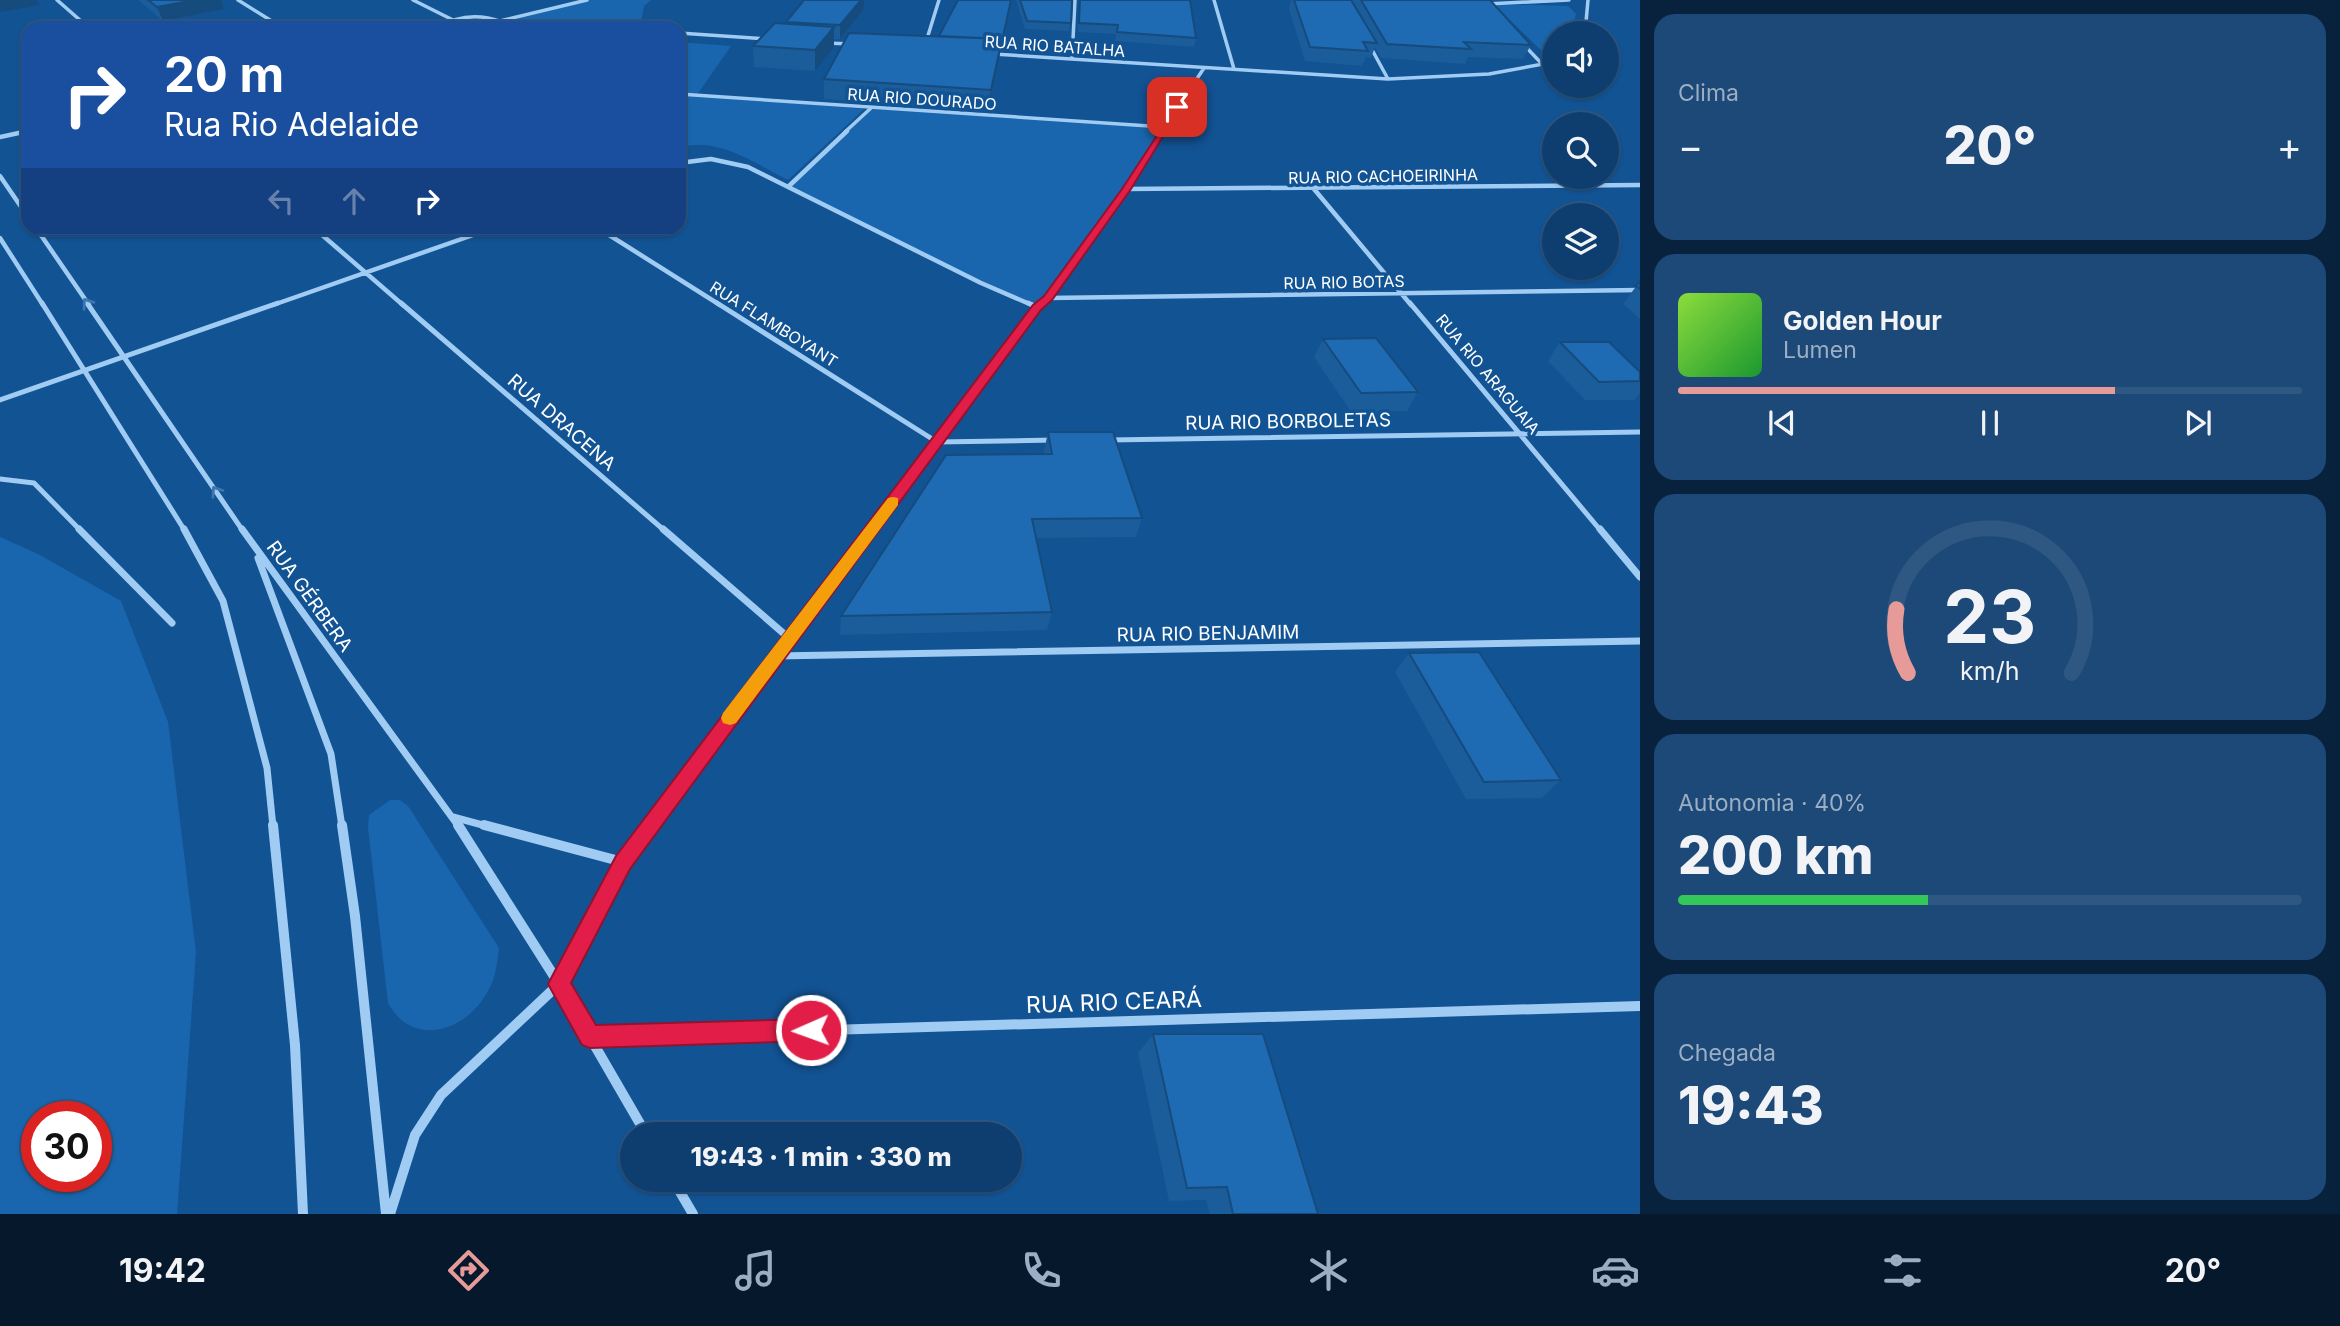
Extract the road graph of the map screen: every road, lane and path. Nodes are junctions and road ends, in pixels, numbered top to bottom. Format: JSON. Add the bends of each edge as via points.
{"nodes":[{"id":1,"x":57,"y":0,"type":"edge"},
{"id":2,"x":238,"y":0,"type":"edge"},
{"id":3,"x":413,"y":0,"type":"edge"},
{"id":4,"x":587,"y":0,"type":"edge"},
{"id":5,"x":939,"y":0,"type":"edge"},
{"id":6,"x":1075,"y":0,"type":"edge"},
{"id":7,"x":1214,"y":0,"type":"edge"},
{"id":8,"x":1569,"y":0,"type":"edge"},
{"id":9,"x":1588,"y":0,"type":"edge"},
{"id":10,"x":1492,"y":11,"type":"edge"},
{"id":11,"x":453,"y":20,"type":"joint"},
{"id":12,"x":81,"y":21,"type":"edge"},
{"id":13,"x":272,"y":21,"type":"edge"},
{"id":14,"x":490,"y":21,"type":"edge"},
{"id":15,"x":513,"y":21,"type":"edge"},
{"id":16,"x":1586,"y":21,"type":"edge"},
{"id":17,"x":686,"y":33,"type":"edge"},
{"id":18,"x":1516,"y":37,"type":"edge"},
{"id":19,"x":778,"y":39,"type":"edge"},
{"id":20,"x":818,"y":42,"type":"edge"},
{"id":21,"x":858,"y":45,"type":"edge"},
{"id":22,"x":1369,"y":45,"type":"edge"},
{"id":23,"x":924,"y":49,"type":"edge"},
{"id":24,"x":991,"y":54,"type":"edge"},
{"id":25,"x":1072,"y":60,"type":"junction"},
{"id":26,"x":1542,"y":64,"type":"edge"},
{"id":27,"x":1542,"y":65,"type":"edge"},
{"id":28,"x":1204,"y":68,"type":"junction"},
{"id":29,"x":1234,"y":69,"type":"junction"},
{"id":30,"x":1388,"y":79,"type":"junction"},
{"id":31,"x":686,"y":95,"type":"edge"},
{"id":32,"x":871,"y":108,"type":"junction"},
{"id":33,"x":1164,"y":127,"type":"junction"},
{"id":34,"x":21,"y":132,"type":"edge"},
{"id":35,"x":0,"y":137,"type":"edge"},
{"id":36,"x":686,"y":161,"type":"edge"},
{"id":37,"x":0,"y":176,"type":"edge"},
{"id":38,"x":1640,"y":185,"type":"edge"},
{"id":39,"x":789,"y":186,"type":"junction"},
{"id":40,"x":1126,"y":189,"type":"junction"},
{"id":41,"x":1314,"y":189,"type":"junction"},
{"id":42,"x":21,"y":207,"type":"edge"},
{"id":43,"x":41,"y":235,"type":"edge"},
{"id":44,"x":322,"y":235,"type":"edge"},
{"id":45,"x":472,"y":235,"type":"edge"},
{"id":46,"x":609,"y":235,"type":"edge"},
{"id":47,"x":0,"y":238,"type":"edge"},
{"id":48,"x":364,"y":272,"type":"junction"},
{"id":49,"x":1640,"y":290,"type":"edge"},
{"id":50,"x":1402,"y":293,"type":"junction"},
{"id":51,"x":1048,"y":298,"type":"junction"},
{"id":52,"x":1037,"y":307,"type":"junction"},
{"id":53,"x":124,"y":357,"type":"junction"},
{"id":54,"x":85,"y":371,"type":"junction"},
{"id":55,"x":0,"y":400,"type":"edge"},
{"id":56,"x":1640,"y":432,"type":"edge"},
{"id":57,"x":1520,"y":434,"type":"junction"},
{"id":58,"x":1062,"y":440,"type":"edge"},
{"id":59,"x":1104,"y":440,"type":"edge"},
{"id":60,"x":937,"y":442,"type":"junction"},
{"id":61,"x":0,"y":479,"type":"edge"},
{"id":62,"x":254,"y":547,"type":"junction"},
{"id":63,"x":1640,"y":577,"type":"edge"},
{"id":64,"x":172,"y":623,"type":"dead end"},
{"id":65,"x":790,"y":639,"type":"junction"},
{"id":66,"x":1640,"y":640,"type":"edge"},
{"id":67,"x":776,"y":656,"type":"junction"},
{"id":68,"x":453,"y":817,"type":"junction"},
{"id":69,"x":623,"y":862,"type":"junction"},
{"id":70,"x":559,"y":984,"type":"junction"},
{"id":71,"x":1640,"y":1006,"type":"edge"},
{"id":72,"x":590,"y":1037,"type":"junction"},
{"id":73,"x":639,"y":1122,"type":"edge"},
{"id":74,"x":680,"y":1192,"type":"edge"},
{"id":75,"x":303,"y":1214,"type":"edge"},
{"id":76,"x":388,"y":1214,"type":"edge"},
{"id":77,"x":693,"y":1214,"type":"edge"}],
"edges":[{"from":1,"to":12,"type":"street"},
{"from":2,"to":13,"type":"street"},
{"from":3,"to":11,"type":"street"},
{"from":4,"to":15,"type":"street"},
{"from":5,"to":23,"type":"street"},
{"from":6,"to":25,"type":"street"},
{"from":7,"to":29,"type":"street"},
{"from":8,"to":10,"type":"street","via":[[1486,4]]},
{"from":9,"to":16,"type":"street"},
{"from":11,"to":14,"type":"street","via":[[474,17]]},
{"from":17,"to":19,"type":"street"},
{"from":18,"to":26,"type":"street"},
{"from":20,"to":21,"type":"street"},
{"from":22,"to":30,"type":"street"},
{"from":24,"to":25,"type":"street","name":"RUA RIO BATALHA"},
{"from":25,"to":28,"type":"street","name":"RUA RIO BATALHA"},
{"from":27,"to":30,"type":"street","name":"RUA RIO BATALHA","via":[[1489,74]]},
{"from":28,"to":29,"type":"street","name":"RUA RIO BATALHA"},
{"from":28,"to":33,"type":"street"},
{"from":29,"to":30,"type":"street","name":"RUA RIO BATALHA"},
{"from":31,"to":32,"type":"street","name":"RUA RIO DOURADO"},
{"from":32,"to":33,"type":"street","name":"RUA RIO DOURADO"},
{"from":32,"to":39,"type":"street"},
{"from":33,"to":40,"type":"street"},
{"from":34,"to":35,"type":"street"},
{"from":36,"to":39,"type":"street","via":[[729,159]]},
{"from":37,"to":42,"type":"street"},
{"from":38,"to":41,"type":"street","name":"RUA RIO CACHOEIRINHA"},
{"from":39,"to":52,"type":"street"},
{"from":40,"to":41,"type":"street","name":"RUA RIO CACHOEIRINHA"},
{"from":40,"to":51,"type":"street"},
{"from":41,"to":50,"type":"street","name":"RUA RIO ARAGUAIA"},
{"from":53,"to":43,"type":"street","name":"RUA GÉRBERA","one_way":true},
{"from":44,"to":48,"type":"street","name":"RUA DRACENA"},
{"from":45,"to":48,"type":"street"},
{"from":46,"to":60,"type":"street","name":"RUA FLAMBOYANT"},
{"from":47,"to":54,"type":"street"},
{"from":48,"to":53,"type":"street"},
{"from":48,"to":65,"type":"street","name":"RUA DRACENA"},
{"from":49,"to":50,"type":"street","name":"RUA RIO BOTAS"},
{"from":50,"to":51,"type":"street","name":"RUA RIO BOTAS"},
{"from":50,"to":57,"type":"street","name":"RUA RIO ARAGUAIA"},
{"from":51,"to":52,"type":"street"},
{"from":52,"to":60,"type":"street"},
{"from":53,"to":54,"type":"street"},
{"from":62,"to":53,"type":"street","name":"RUA GÉRBERA","one_way":true},
{"from":54,"to":55,"type":"street"},
{"from":54,"to":75,"type":"street","via":[[173,510],[223,601],[267,768],[295,1045]]},
{"from":56,"to":57,"type":"street","name":"RUA RIO BORBOLETAS"},
{"from":57,"to":59,"type":"street","name":"RUA RIO BORBOLETAS"},
{"from":57,"to":63,"type":"street","name":"RUA RIO ARAGUAIA"},
{"from":58,"to":60,"type":"street"},
{"from":60,"to":65,"type":"street"},
{"from":61,"to":64,"type":"street","via":[[34,483]]},
{"from":62,"to":68,"type":"street","name":"RUA GÉRBERA"},
{"from":62,"to":76,"type":"street","via":[[331,754],[355,916]]},
{"from":65,"to":67,"type":"street"},
{"from":66,"to":67,"type":"street","name":"RUA RIO BENJAMIM"},
{"from":67,"to":69,"type":"street"},
{"from":68,"to":69,"type":"street"},
{"from":68,"to":70,"type":"street","name":"RUA GÉRBERA"},
{"from":69,"to":70,"type":"street"},
{"from":70,"to":72,"type":"street","name":"RUA GÉRBERA"},
{"from":70,"to":76,"type":"street","via":[[441,1095],[415,1135]]},
{"from":71,"to":72,"type":"street","name":"RUA RIO CEARÁ"},
{"from":72,"to":73,"type":"street","name":"RUA GÉRBERA"},
{"from":74,"to":77,"type":"street"}]}
